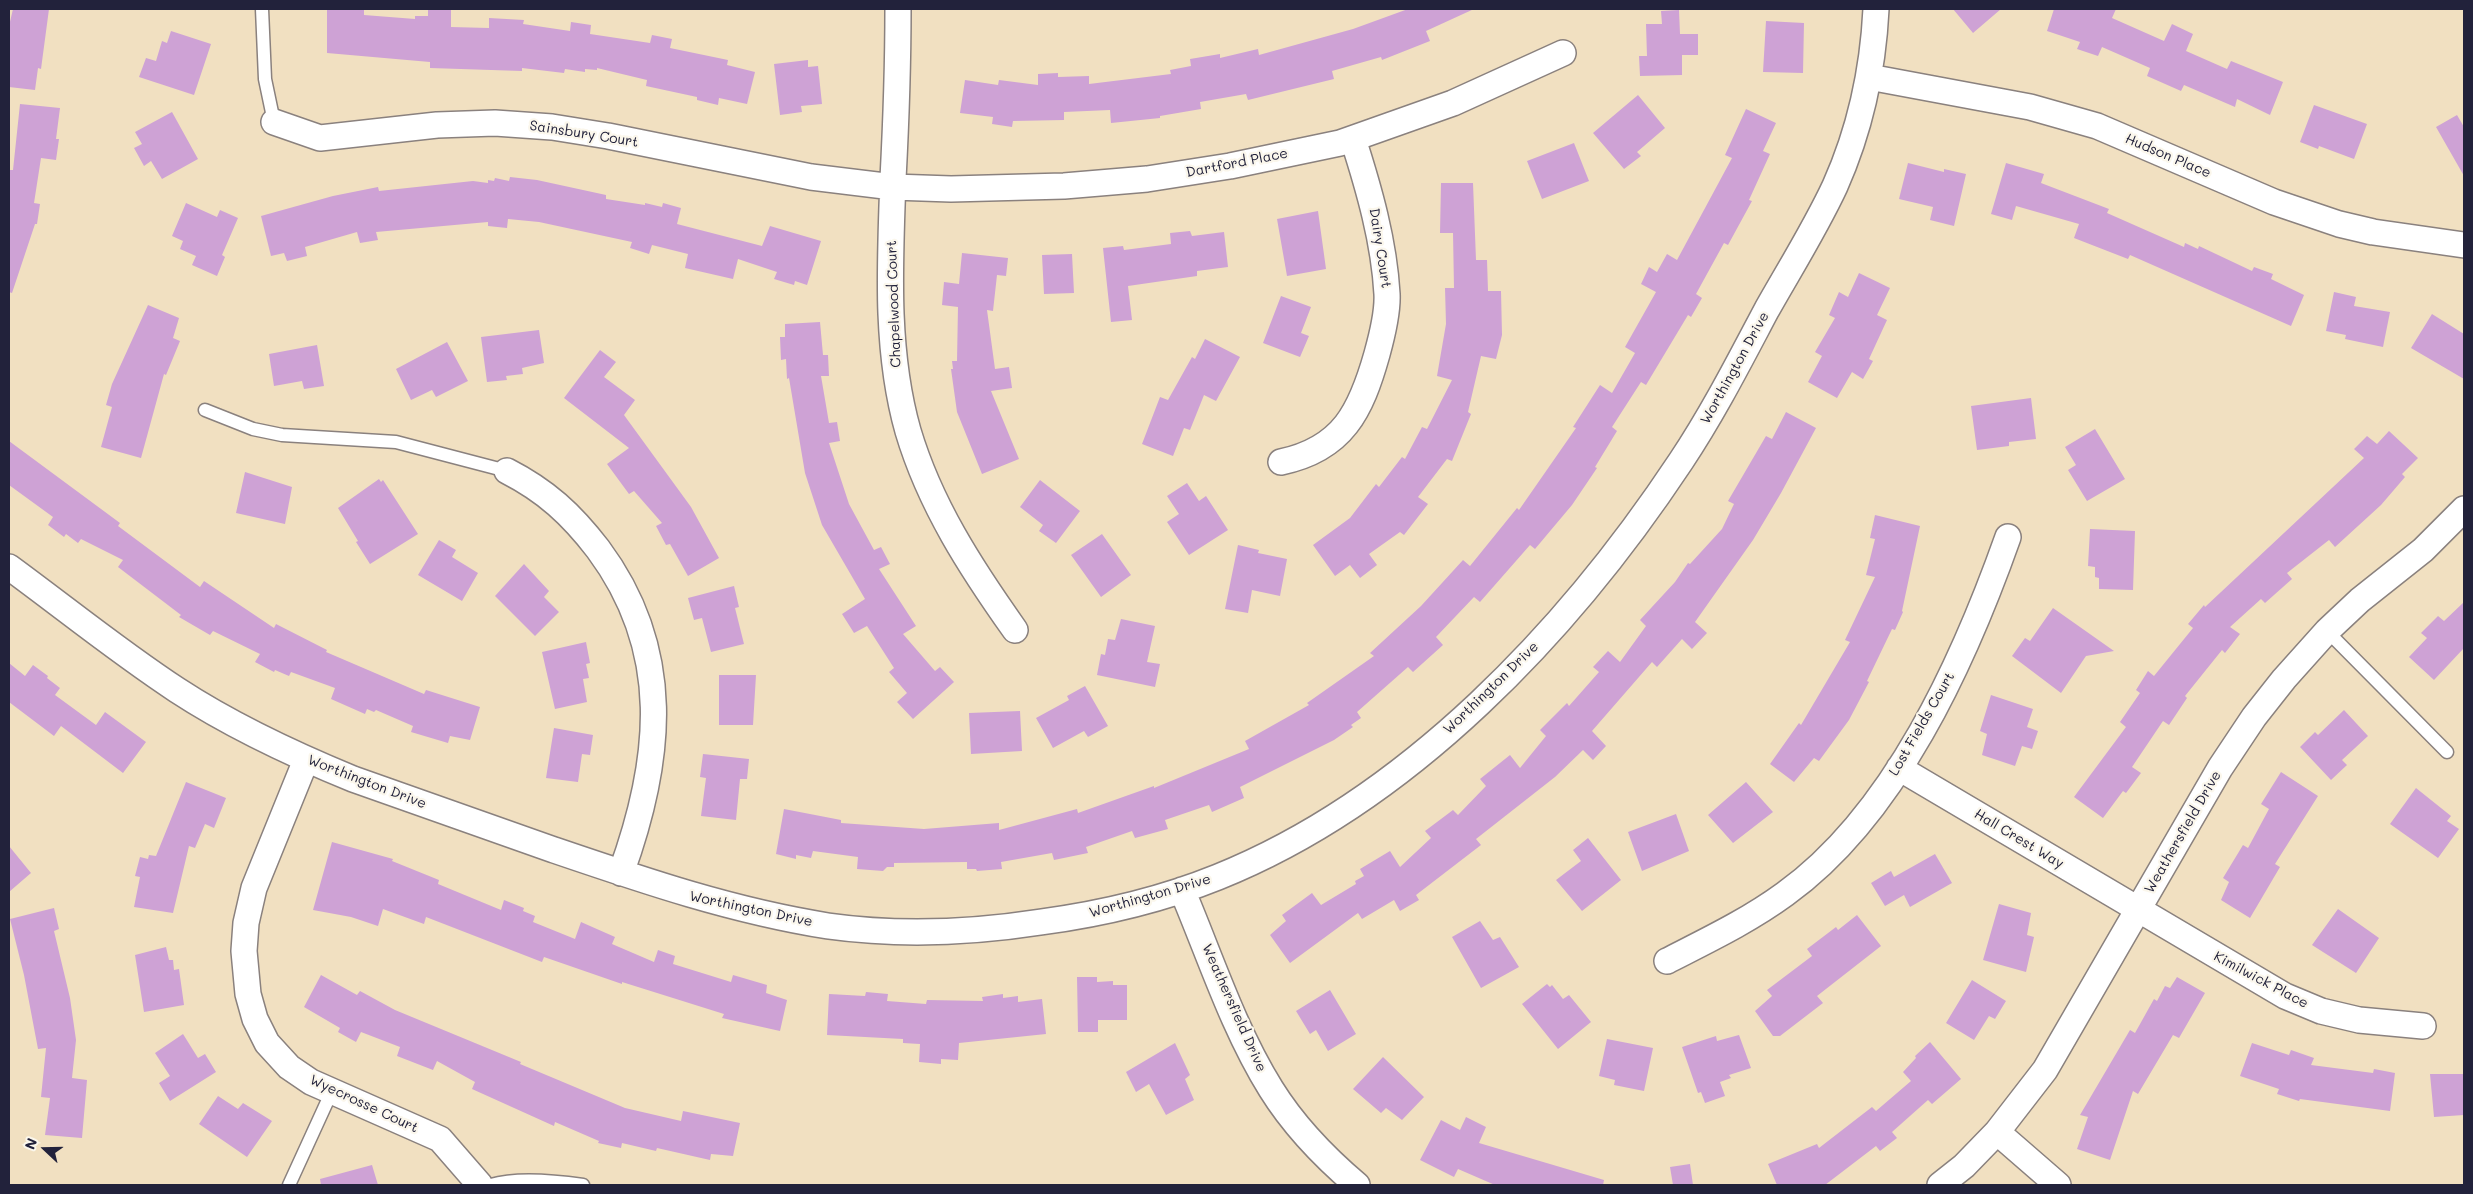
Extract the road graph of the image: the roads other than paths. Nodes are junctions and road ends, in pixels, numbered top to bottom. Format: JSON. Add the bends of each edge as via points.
{"nodes":[{"id":1,"x":262,"y":9,"type":"edge"},
{"id":2,"x":898,"y":9,"type":"edge"},
{"id":3,"x":1876,"y":9,"type":"edge"},
{"id":4,"x":1563,"y":53,"type":"dead end"},
{"id":5,"x":1869,"y":77,"type":"junction"},
{"id":6,"x":274,"y":122,"type":"joint"},
{"id":7,"x":1353,"y":139,"type":"junction"},
{"id":8,"x":893,"y":187,"type":"junction"},
{"id":9,"x":2464,"y":245,"type":"edge"},
{"id":10,"x":205,"y":410,"type":"dead end"},
{"id":11,"x":1281,"y":462,"type":"dead end"},
{"id":12,"x":507,"y":472,"type":"joint"},
{"id":13,"x":2464,"y":509,"type":"edge"},
{"id":14,"x":2008,"y":537,"type":"dead end"},
{"id":15,"x":9,"y":567,"type":"edge"},
{"id":16,"x":1015,"y":630,"type":"dead end"},
{"id":17,"x":2327,"y":631,"type":"junction"},
{"id":18,"x":2447,"y":752,"type":"dead end"},
{"id":19,"x":306,"y":760,"type":"junction"},
{"id":20,"x":1899,"y":768,"type":"junction"},
{"id":21,"x":621,"y":873,"type":"junction"},
{"id":22,"x":1182,"y":890,"type":"junction"},
{"id":23,"x":2138,"y":911,"type":"junction"},
{"id":24,"x":1667,"y":961,"type":"dead end"},
{"id":25,"x":2422,"y":1026,"type":"dead end"},
{"id":26,"x":332,"y":1091,"type":"junction"},
{"id":27,"x":1997,"y":1132,"type":"junction"},
{"id":28,"x":289,"y":1185,"type":"edge"},
{"id":29,"x":480,"y":1185,"type":"edge"},
{"id":30,"x":491,"y":1185,"type":"edge"},
{"id":31,"x":583,"y":1185,"type":"edge"},
{"id":32,"x":1357,"y":1185,"type":"edge"},
{"id":33,"x":1940,"y":1185,"type":"edge"},
{"id":34,"x":2058,"y":1185,"type":"edge"}],
"edges":[{"from":1,"to":6,"type":"lane","via":[[265,79]]},
{"from":2,"to":8,"type":"street","name":"Chapelwood Court"},
{"from":3,"to":5,"type":"street","name":"Worthington Drive"},
{"from":4,"to":7,"type":"street","name":"Dartford Place","via":[[1453,103]]},
{"from":5,"to":9,"type":"street","name":"Hudson Place","via":[[2030,107],[2097,126],[2274,202],[2339,224]]},
{"from":5,"to":22,"type":"street","name":"Worthington Drive","via":[[1856,130],[1834,186],[1700,432],[1651,506],[1562,619],[1506,678],[1396,773],[1279,849]]},
{"from":6,"to":8,"type":"street","name":"Sainsbury Court","via":[[320,138],[437,125],[495,123],[552,127],[811,178]]},
{"from":7,"to":8,"type":"street","name":"Dartford Place","via":[[1230,166],[1147,179],[1064,186]]},
{"from":7,"to":11,"type":"street","name":"Dairy Court","via":[[1370,194],[1382,250],[1388,296],[1382,339],[1367,388],[1342,431],[1322,448],[1304,457]]},
{"from":8,"to":16,"type":"street","name":"Chapelwood Court","via":[[890,246],[892,331],[908,430],[924,478],[946,524],[982,584]]},
{"from":10,"to":12,"type":"lane","via":[[253,429],[282,435],[396,442]]},
{"from":12,"to":21,"type":"street","via":[[540,490],[583,529],[623,588],[642,632],[651,671],[654,705],[652,752],[647,790]]},
{"from":13,"to":17,"type":"street","name":"Weathersfield Drive","via":[[2423,550]]},
{"from":14,"to":20,"type":"street","name":"Lost Fields Court","via":[[1965,647]]},
{"from":15,"to":19,"type":"street","name":"Worthington Drive","via":[[177,690],[243,729]]},
{"from":17,"to":18,"type":"lane"},
{"from":17,"to":23,"type":"street","name":"Weathersfield Drive","via":[[2254,717],[2220,768]]},
{"from":19,"to":21,"type":"street","name":"Worthington Drive"},
{"from":19,"to":26,"type":"street","name":"Wyecrosse Court","via":[[254,888],[244,951],[254,1020],[267,1043],[289,1067]]},
{"from":20,"to":23,"type":"street","name":"Hall Crest Way"},
{"from":20,"to":24,"type":"street","name":"Lost Fields Court","via":[[1866,815],[1831,854],[1786,893],[1745,921]]},
{"from":21,"to":22,"type":"street","name":"Worthington Drive","via":[[686,895],[759,913],[831,926],[927,933],[987,930],[1072,918]]},
{"from":22,"to":32,"type":"street","name":"Weathersfield Drive","via":[[1248,1047],[1271,1090],[1300,1129],[1333,1165]]},
{"from":23,"to":25,"type":"street","name":"Kimilwick Place","via":[[2285,996],[2321,1011],[2359,1020]]},
{"from":23,"to":27,"type":"street","name":"Weathersfield Drive","via":[[2044,1070]]},
{"from":26,"to":28,"type":"lane"},
{"from":26,"to":29,"type":"street","name":"Wyecrosse Court","via":[[440,1139]]},
{"from":27,"to":33,"type":"street","name":"Weathersfield Drive"},
{"from":27,"to":34,"type":"street"},
{"from":30,"to":31,"type":"lane","via":[[505,1181],[559,1181]]}]}
